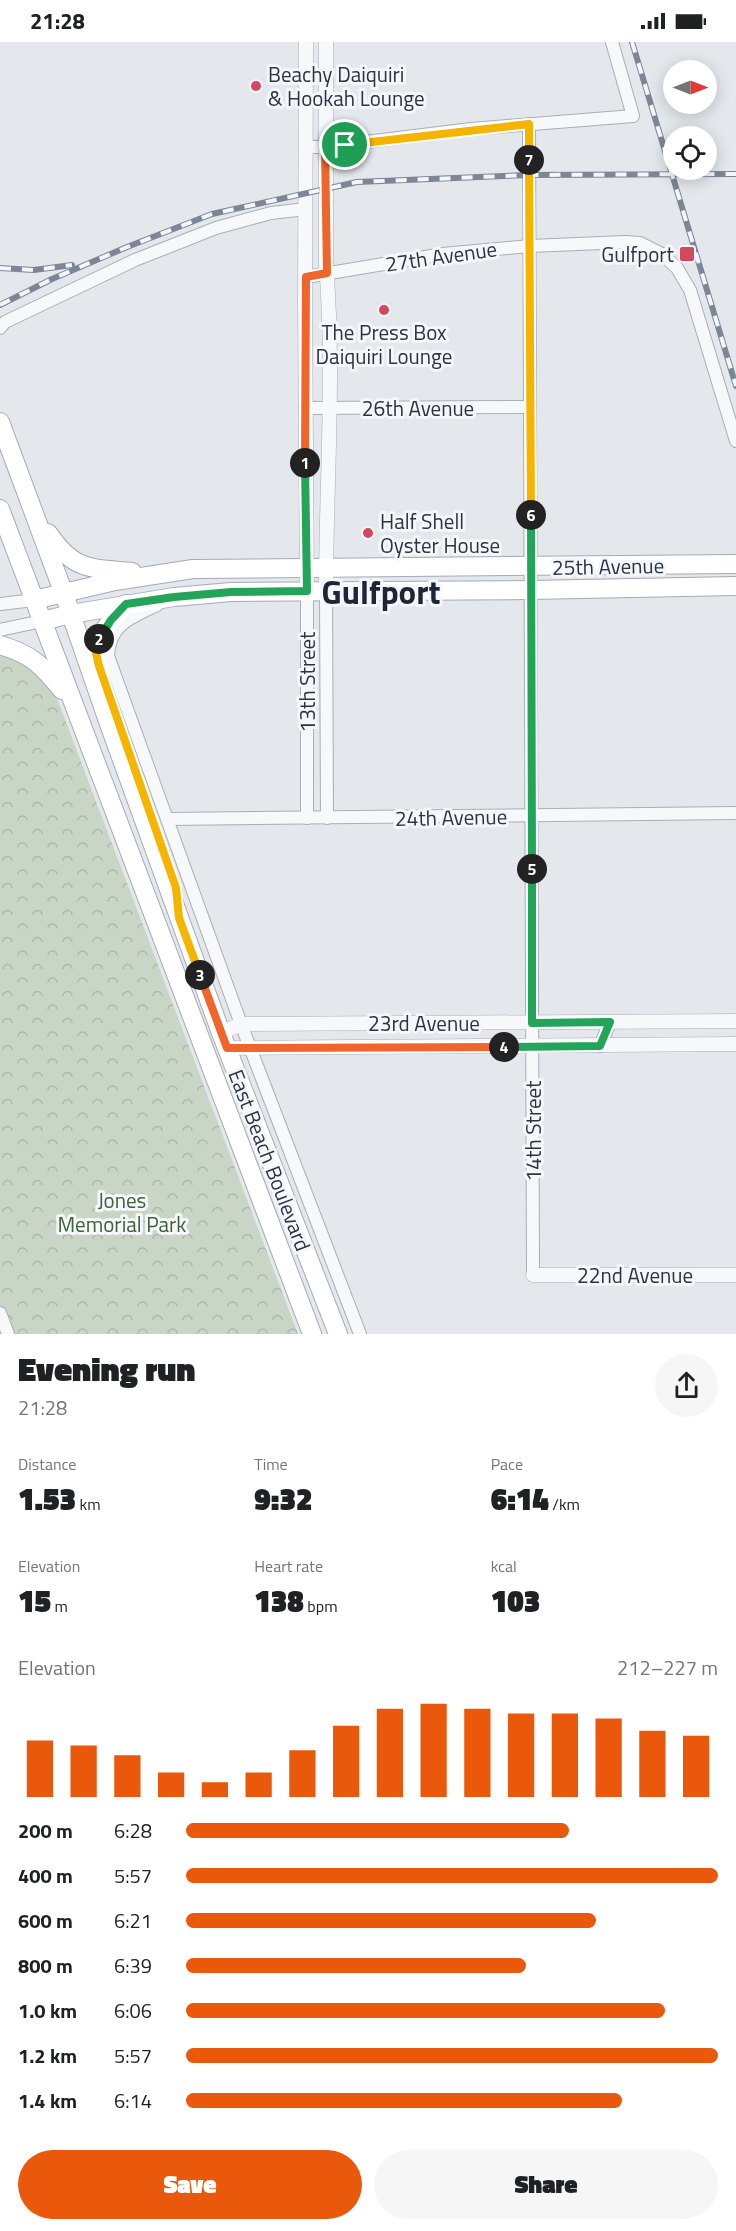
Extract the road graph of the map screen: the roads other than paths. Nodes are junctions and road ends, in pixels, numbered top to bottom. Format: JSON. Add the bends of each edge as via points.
{"nodes":[{"id":1,"x":306,"y":42,"type":"edge"},
{"id":2,"x":326,"y":42,"type":"edge"},
{"id":3,"x":612,"y":42,"type":"edge"},
{"id":4,"x":529,"y":124,"type":"junction"},
{"id":5,"x":306,"y":147,"type":"junction"},
{"id":6,"x":325,"y":147,"type":"junction"},
{"id":7,"x":306,"y":209,"type":"junction"},
{"id":8,"x":530,"y":246,"type":"junction"},
{"id":9,"x":327,"y":273,"type":"junction"},
{"id":10,"x":306,"y":277,"type":"junction"},
{"id":11,"x":2,"y":324,"type":"edge"},
{"id":12,"x":530,"y":407,"type":"junction"},
{"id":13,"x":305,"y":408,"type":"junction"},
{"id":14,"x":328,"y":408,"type":"junction"},
{"id":15,"x":0,"y":422,"type":"edge"},
{"id":16,"x":736,"y":441,"type":"edge"},
{"id":17,"x":0,"y":509,"type":"edge"},
{"id":18,"x":34,"y":511,"type":"junction"},
{"id":19,"x":736,"y":564,"type":"edge"},
{"id":20,"x":531,"y":567,"type":"junction"},
{"id":21,"x":307,"y":568,"type":"junction"},
{"id":22,"x":326,"y":568,"type":"junction"},
{"id":23,"x":157,"y":574,"type":"junction"},
{"id":24,"x":736,"y":586,"type":"edge"},
{"id":25,"x":531,"y":590,"type":"junction"},
{"id":26,"x":307,"y":591,"type":"junction"},
{"id":27,"x":326,"y":591,"type":"junction"},
{"id":28,"x":64,"y":594,"type":"junction"},
{"id":29,"x":174,"y":597,"type":"junction"},
{"id":30,"x":34,"y":600,"type":"junction"},
{"id":31,"x":0,"y":604,"type":"edge"},
{"id":32,"x":126,"y":604,"type":"junction"},
{"id":33,"x":71,"y":614,"type":"junction"},
{"id":34,"x":42,"y":621,"type":"junction"},
{"id":35,"x":0,"y":630,"type":"edge"},
{"id":36,"x":0,"y":645,"type":"edge"},
{"id":37,"x":73,"y":704,"type":"junction"},
{"id":38,"x":736,"y":813,"type":"edge"},
{"id":39,"x":531,"y":816,"type":"junction"},
{"id":40,"x":307,"y":818,"type":"junction"},
{"id":41,"x":327,"y":818,"type":"junction"},
{"id":42,"x":167,"y":819,"type":"junction"},
{"id":43,"x":179,"y":918,"type":"junction"},
{"id":44,"x":736,"y":1021,"type":"edge"},
{"id":45,"x":610,"y":1022,"type":"junction"},
{"id":46,"x":532,"y":1023,"type":"junction"},
{"id":47,"x":241,"y":1024,"type":"junction"},
{"id":48,"x":224,"y":1041,"type":"junction"},
{"id":49,"x":736,"y":1044,"type":"edge"},
{"id":50,"x":532,"y":1046,"type":"junction"},
{"id":51,"x":600,"y":1046,"type":"junction"},
{"id":52,"x":250,"y":1048,"type":"junction"},
{"id":53,"x":533,"y":1275,"type":"joint"},
{"id":54,"x":736,"y":1275,"type":"edge"},
{"id":55,"x":0,"y":1313,"type":"edge"},
{"id":56,"x":8,"y":1334,"type":"edge"},
{"id":57,"x":312,"y":1334,"type":"edge"},
{"id":58,"x":338,"y":1334,"type":"edge"},
{"id":59,"x":360,"y":1334,"type":"edge"}],
"edges":[{"from":1,"to":5,"type":"street","name":"13th Street"},
{"from":2,"to":6,"type":"street","name":"13th Street"},
{"from":3,"to":4,"type":"street","via":[[633,116]]},
{"from":4,"to":6,"type":"street"},
{"from":4,"to":8,"type":"street","name":"14th Street"},
{"from":5,"to":6,"type":"street"},
{"from":5,"to":7,"type":"street","name":"13th Street"},
{"from":6,"to":9,"type":"street","name":"13th Street"},
{"from":7,"to":10,"type":"street","name":"13th Street"},
{"from":7,"to":11,"type":"street","via":[[271,213],[216,228],[135,260]]},
{"from":8,"to":9,"type":"street","name":"27th Avenue","via":[[443,254]]},
{"from":8,"to":12,"type":"street","name":"14th Street"},
{"from":8,"to":16,"type":"street","name":"27th Avenue","via":[[640,243],[662,254],[677,268],[690,290]]},
{"from":9,"to":10,"type":"street","name":"27th Avenue"},
{"from":9,"to":14,"type":"street","name":"13th Street"},
{"from":10,"to":13,"type":"street","name":"13th Street"},
{"from":12,"to":14,"type":"street","name":"26th Avenue"},
{"from":12,"to":20,"type":"street","name":"14th Street"},
{"from":13,"to":14,"type":"street","name":"26th Avenue"},
{"from":13,"to":21,"type":"street","name":"13th Street"},
{"from":14,"to":22,"type":"street","name":"13th Street"},
{"from":15,"to":18,"type":"main road"},
{"from":17,"to":30,"type":"main road","name":"East Beach Boulevard"},
{"from":18,"to":23,"type":"main road","via":[[58,547],[77,564]]},
{"from":18,"to":28,"type":"main road","name":"East Beach Boulevard"},
{"from":19,"to":20,"type":"main road","name":"25th Avenue"},
{"from":20,"to":22,"type":"main road","name":"25th Avenue"},
{"from":20,"to":25,"type":"street","name":"14th Street"},
{"from":21,"to":22,"type":"main road","name":"25th Avenue"},
{"from":21,"to":23,"type":"main road","name":"25th Avenue","via":[[193,569]]},
{"from":21,"to":26,"type":"street","name":"13th Street"},
{"from":22,"to":27,"type":"street","name":"13th Street"},
{"from":23,"to":28,"type":"main road"},
{"from":24,"to":25,"type":"main road","name":"25th Avenue"},
{"from":25,"to":27,"type":"main road","name":"25th Avenue"},
{"from":25,"to":39,"type":"street","name":"14th Street"},
{"from":26,"to":27,"type":"main road","name":"25th Avenue"},
{"from":26,"to":29,"type":"main road","name":"25th Avenue"},
{"from":26,"to":40,"type":"street","name":"13th Street"},
{"from":27,"to":41,"type":"street","name":"13th Street"},
{"from":28,"to":30,"type":"main road"},
{"from":28,"to":33,"type":"main road","name":"East Beach Boulevard"},
{"from":29,"to":32,"type":"main road","name":"25th Avenue"},
{"from":29,"to":42,"type":"street","via":[[122,624],[111,638],[108,656]]},
{"from":30,"to":31,"type":"street"},
{"from":30,"to":34,"type":"main road","name":"East Beach Boulevard"},
{"from":32,"to":33,"type":"main road","name":"25th Avenue"},
{"from":32,"to":43,"type":"main road","via":[[102,633],[96,653],[176,888]]},
{"from":33,"to":34,"type":"main road","name":"25th Avenue"},
{"from":33,"to":43,"type":"main road","name":"East Beach Boulevard"},
{"from":34,"to":35,"type":"street"},
{"from":34,"to":37,"type":"main road","name":"East Beach Boulevard"},
{"from":36,"to":37,"type":"main road","via":[[20,651],[43,666]]},
{"from":37,"to":57,"type":"main road","name":"East Beach Boulevard"},
{"from":38,"to":39,"type":"street","name":"24th Avenue"},
{"from":39,"to":41,"type":"street","name":"24th Avenue"},
{"from":39,"to":46,"type":"street","name":"14th Street"},
{"from":40,"to":41,"type":"street","name":"24th Avenue"},
{"from":40,"to":42,"type":"street","name":"24th Avenue"},
{"from":42,"to":47,"type":"street"},
{"from":43,"to":48,"type":"main road","name":"East Beach Boulevard"},
{"from":44,"to":45,"type":"street","name":"23rd Avenue"},
{"from":45,"to":46,"type":"street","name":"23rd Avenue"},
{"from":45,"to":51,"type":"street"},
{"from":46,"to":47,"type":"street","name":"23rd Avenue"},
{"from":46,"to":50,"type":"street","name":"14th Street"},
{"from":47,"to":48,"type":"street","name":"23rd Avenue"},
{"from":47,"to":52,"type":"street"},
{"from":48,"to":52,"type":"street","name":"23rd Avenue"},
{"from":48,"to":58,"type":"main road","name":"East Beach Boulevard"},
{"from":49,"to":51,"type":"street","name":"23rd Avenue"},
{"from":50,"to":51,"type":"street","name":"23rd Avenue"},
{"from":50,"to":52,"type":"street","name":"23rd Avenue"},
{"from":50,"to":53,"type":"street","name":"14th Street"},
{"from":52,"to":59,"type":"street"},
{"from":53,"to":54,"type":"street","name":"22nd Avenue"},
{"from":55,"to":56,"type":"street"}]}
